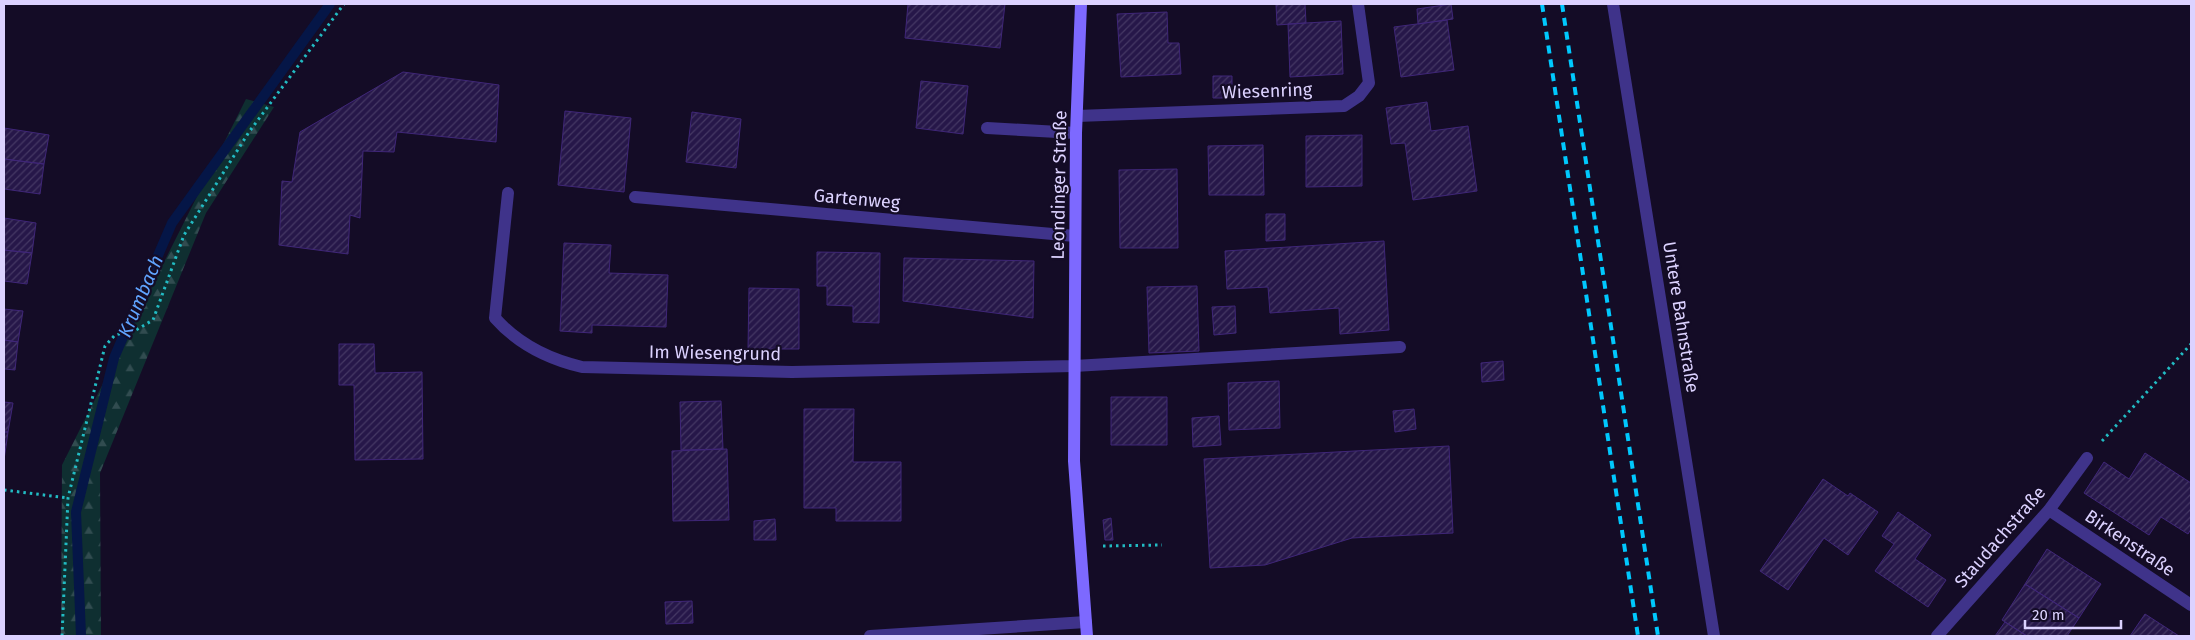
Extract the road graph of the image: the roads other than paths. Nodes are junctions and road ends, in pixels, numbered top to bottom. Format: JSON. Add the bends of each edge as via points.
{"nodes":[{"id":1,"x":1081,"y":4,"type":"edge"},
{"id":2,"x":1358,"y":4,"type":"edge"},
{"id":3,"x":1613,"y":4,"type":"edge"},
{"id":4,"x":1077,"y":116,"type":"junction"},
{"id":5,"x":987,"y":128,"type":"dead end"},
{"id":6,"x":1076,"y":133,"type":"junction"},
{"id":7,"x":508,"y":193,"type":"dead end"},
{"id":8,"x":635,"y":197,"type":"dead end"},
{"id":9,"x":1075,"y":236,"type":"junction"},
{"id":10,"x":1400,"y":347,"type":"dead end"},
{"id":11,"x":1074,"y":366,"type":"junction"},
{"id":12,"x":2087,"y":458,"type":"road end"},
{"id":13,"x":2049,"y":510,"type":"junction"},
{"id":14,"x":2191,"y":606,"type":"edge"},
{"id":15,"x":1086,"y":622,"type":"junction"},
{"id":16,"x":870,"y":636,"type":"edge"},
{"id":17,"x":1087,"y":636,"type":"edge"},
{"id":18,"x":1714,"y":636,"type":"edge"},
{"id":19,"x":1937,"y":636,"type":"edge"}],
"edges":[{"from":1,"to":4,"type":"street","name":"Leondinger Straße"},
{"from":2,"to":4,"type":"street","name":"Wiesenring","via":[[1368,83],[1359,96],[1344,106]]},
{"from":3,"to":18,"type":"street","name":"Untere Bahnstraße"},
{"from":4,"to":6,"type":"street","name":"Leondinger Straße"},
{"from":5,"to":6,"type":"street"},
{"from":6,"to":9,"type":"street","name":"Leondinger Straße"},
{"from":7,"to":11,"type":"street","name":"Im Wiesengrund","via":[[495,318],[510,335],[560,362],[617,369],[792,372]]},
{"from":8,"to":9,"type":"street","name":"Gartenweg"},
{"from":9,"to":11,"type":"street","name":"Leondinger Straße"},
{"from":10,"to":11,"type":"street"},
{"from":11,"to":15,"type":"street","name":"Leondinger Straße","via":[[1074,461]]},
{"from":12,"to":13,"type":"street","name":"Staudachstraße"},
{"from":13,"to":14,"type":"street","name":"Birkenstraße"},
{"from":13,"to":19,"type":"street","name":"Staudachstraße"},
{"from":15,"to":16,"type":"street"},
{"from":15,"to":17,"type":"street","name":"Leondinger Straße"}]}
